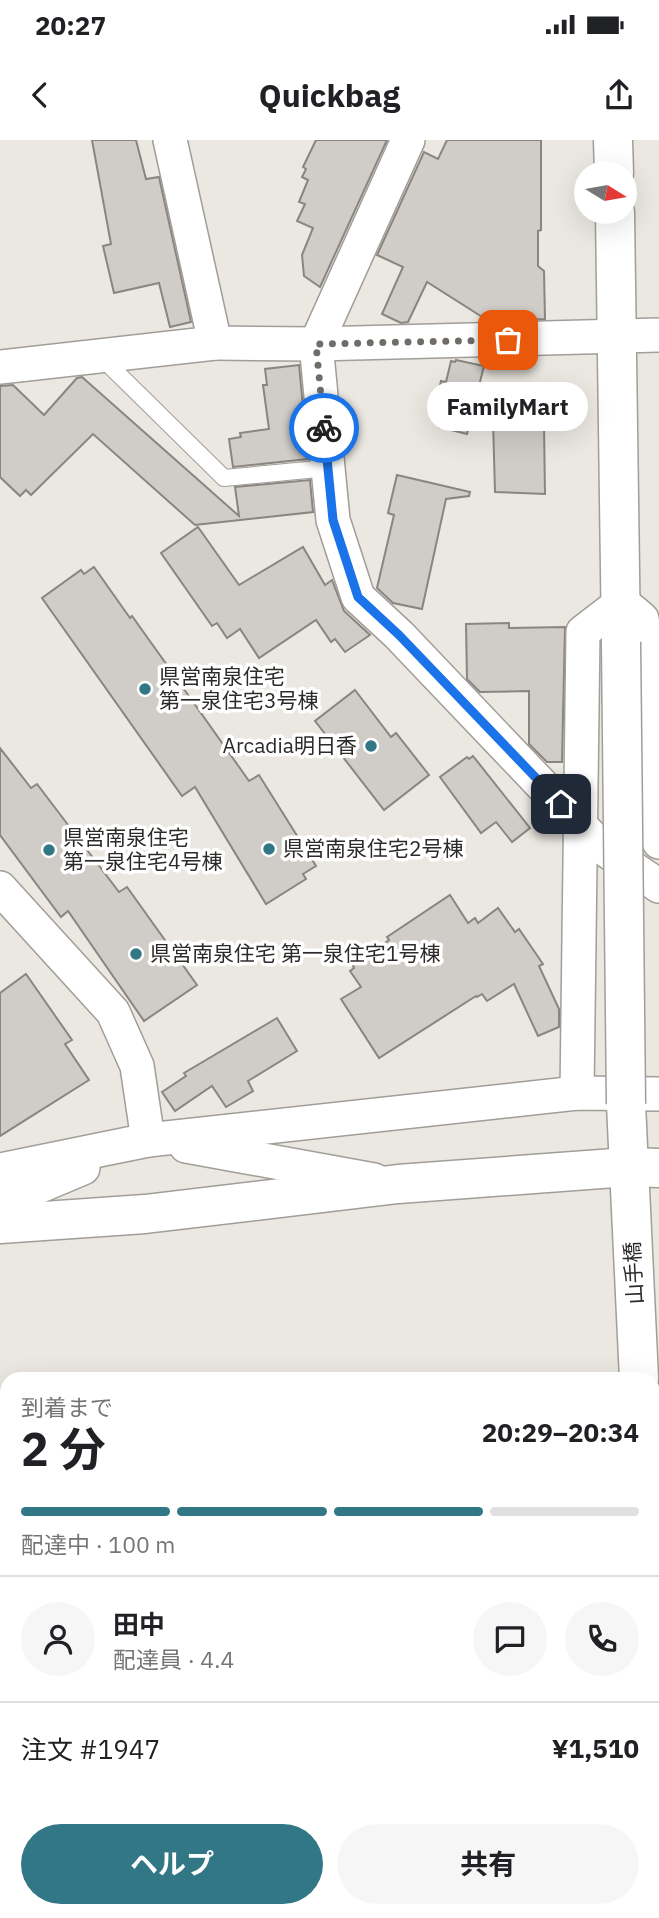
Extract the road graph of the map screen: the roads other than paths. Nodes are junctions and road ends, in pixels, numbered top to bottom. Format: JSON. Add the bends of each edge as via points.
{"nodes":[{"id":1,"x":170,"y":140,"type":"edge"},
{"id":2,"x":408,"y":140,"type":"edge"},
{"id":3,"x":613,"y":140,"type":"edge"},
{"id":4,"x":614,"y":161,"type":"edge"},
{"id":5,"x":615,"y":224,"type":"edge"},
{"id":6,"x":659,"y":335,"type":"edge"},
{"id":7,"x":617,"y":337,"type":"junction"},
{"id":8,"x":215,"y":344,"type":"junction"},
{"id":9,"x":316,"y":344,"type":"junction"},
{"id":10,"x":101,"y":357,"type":"junction"},
{"id":11,"x":0,"y":367,"type":"edge"},
{"id":12,"x":328,"y":468,"type":"junction"},
{"id":13,"x":622,"y":602,"type":"junction"},
{"id":14,"x":643,"y":649,"type":"edge"},
{"id":15,"x":579,"y":823,"type":"junction"},
{"id":16,"x":659,"y":842,"type":"edge"},
{"id":17,"x":659,"y":886,"type":"edge"},
{"id":18,"x":0,"y":888,"type":"edge"},
{"id":19,"x":577,"y":1093,"type":"junction"},
{"id":20,"x":643,"y":1099,"type":"edge"},
{"id":21,"x":148,"y":1140,"type":"junction"},
{"id":22,"x":643,"y":1167,"type":"edge"},
{"id":23,"x":0,"y":1170,"type":"edge"},
{"id":24,"x":398,"y":1184,"type":"junction"},
{"id":25,"x":0,"y":1203,"type":"edge"},
{"id":26,"x":0,"y":1224,"type":"edge"},
{"id":27,"x":639,"y":1372,"type":"edge"}],
"edges":[{"from":1,"to":8,"type":"street"},
{"from":2,"to":9,"type":"street"},
{"from":3,"to":4,"type":"street"},
{"from":5,"to":7,"type":"street","name":"山手橋"},
{"from":6,"to":7,"type":"street"},
{"from":7,"to":9,"type":"street"},
{"from":7,"to":13,"type":"street","name":"山手橋"},
{"from":8,"to":9,"type":"street"},
{"from":8,"to":10,"type":"street"},
{"from":9,"to":12,"type":"street"},
{"from":10,"to":11,"type":"street"},
{"from":10,"to":12,"type":"lane","via":[[224,478]]},
{"from":12,"to":15,"type":"street","via":[[333,520],[358,597]]},
{"from":13,"to":14,"type":"street","name":"山手橋"},
{"from":13,"to":15,"type":"street","via":[[583,632]]},
{"from":14,"to":16,"type":"street"},
{"from":14,"to":20,"type":"street","name":"山手橋","bridge":true},
{"from":15,"to":17,"type":"street","via":[[600,846]]},
{"from":15,"to":19,"type":"street"},
{"from":18,"to":21,"type":"street","via":[[113,1012],[137,1066]]},
{"from":19,"to":20,"type":"street"},
{"from":19,"to":21,"type":"street"},
{"from":20,"to":22,"type":"street","name":"山手橋"},
{"from":21,"to":23,"type":"street"},
{"from":21,"to":24,"type":"street"},
{"from":21,"to":25,"type":"street"},
{"from":22,"to":24,"type":"street"},
{"from":22,"to":27,"type":"street","name":"山手橋","via":[[631,1230]]},
{"from":24,"to":26,"type":"street","via":[[145,1214]]}]}
